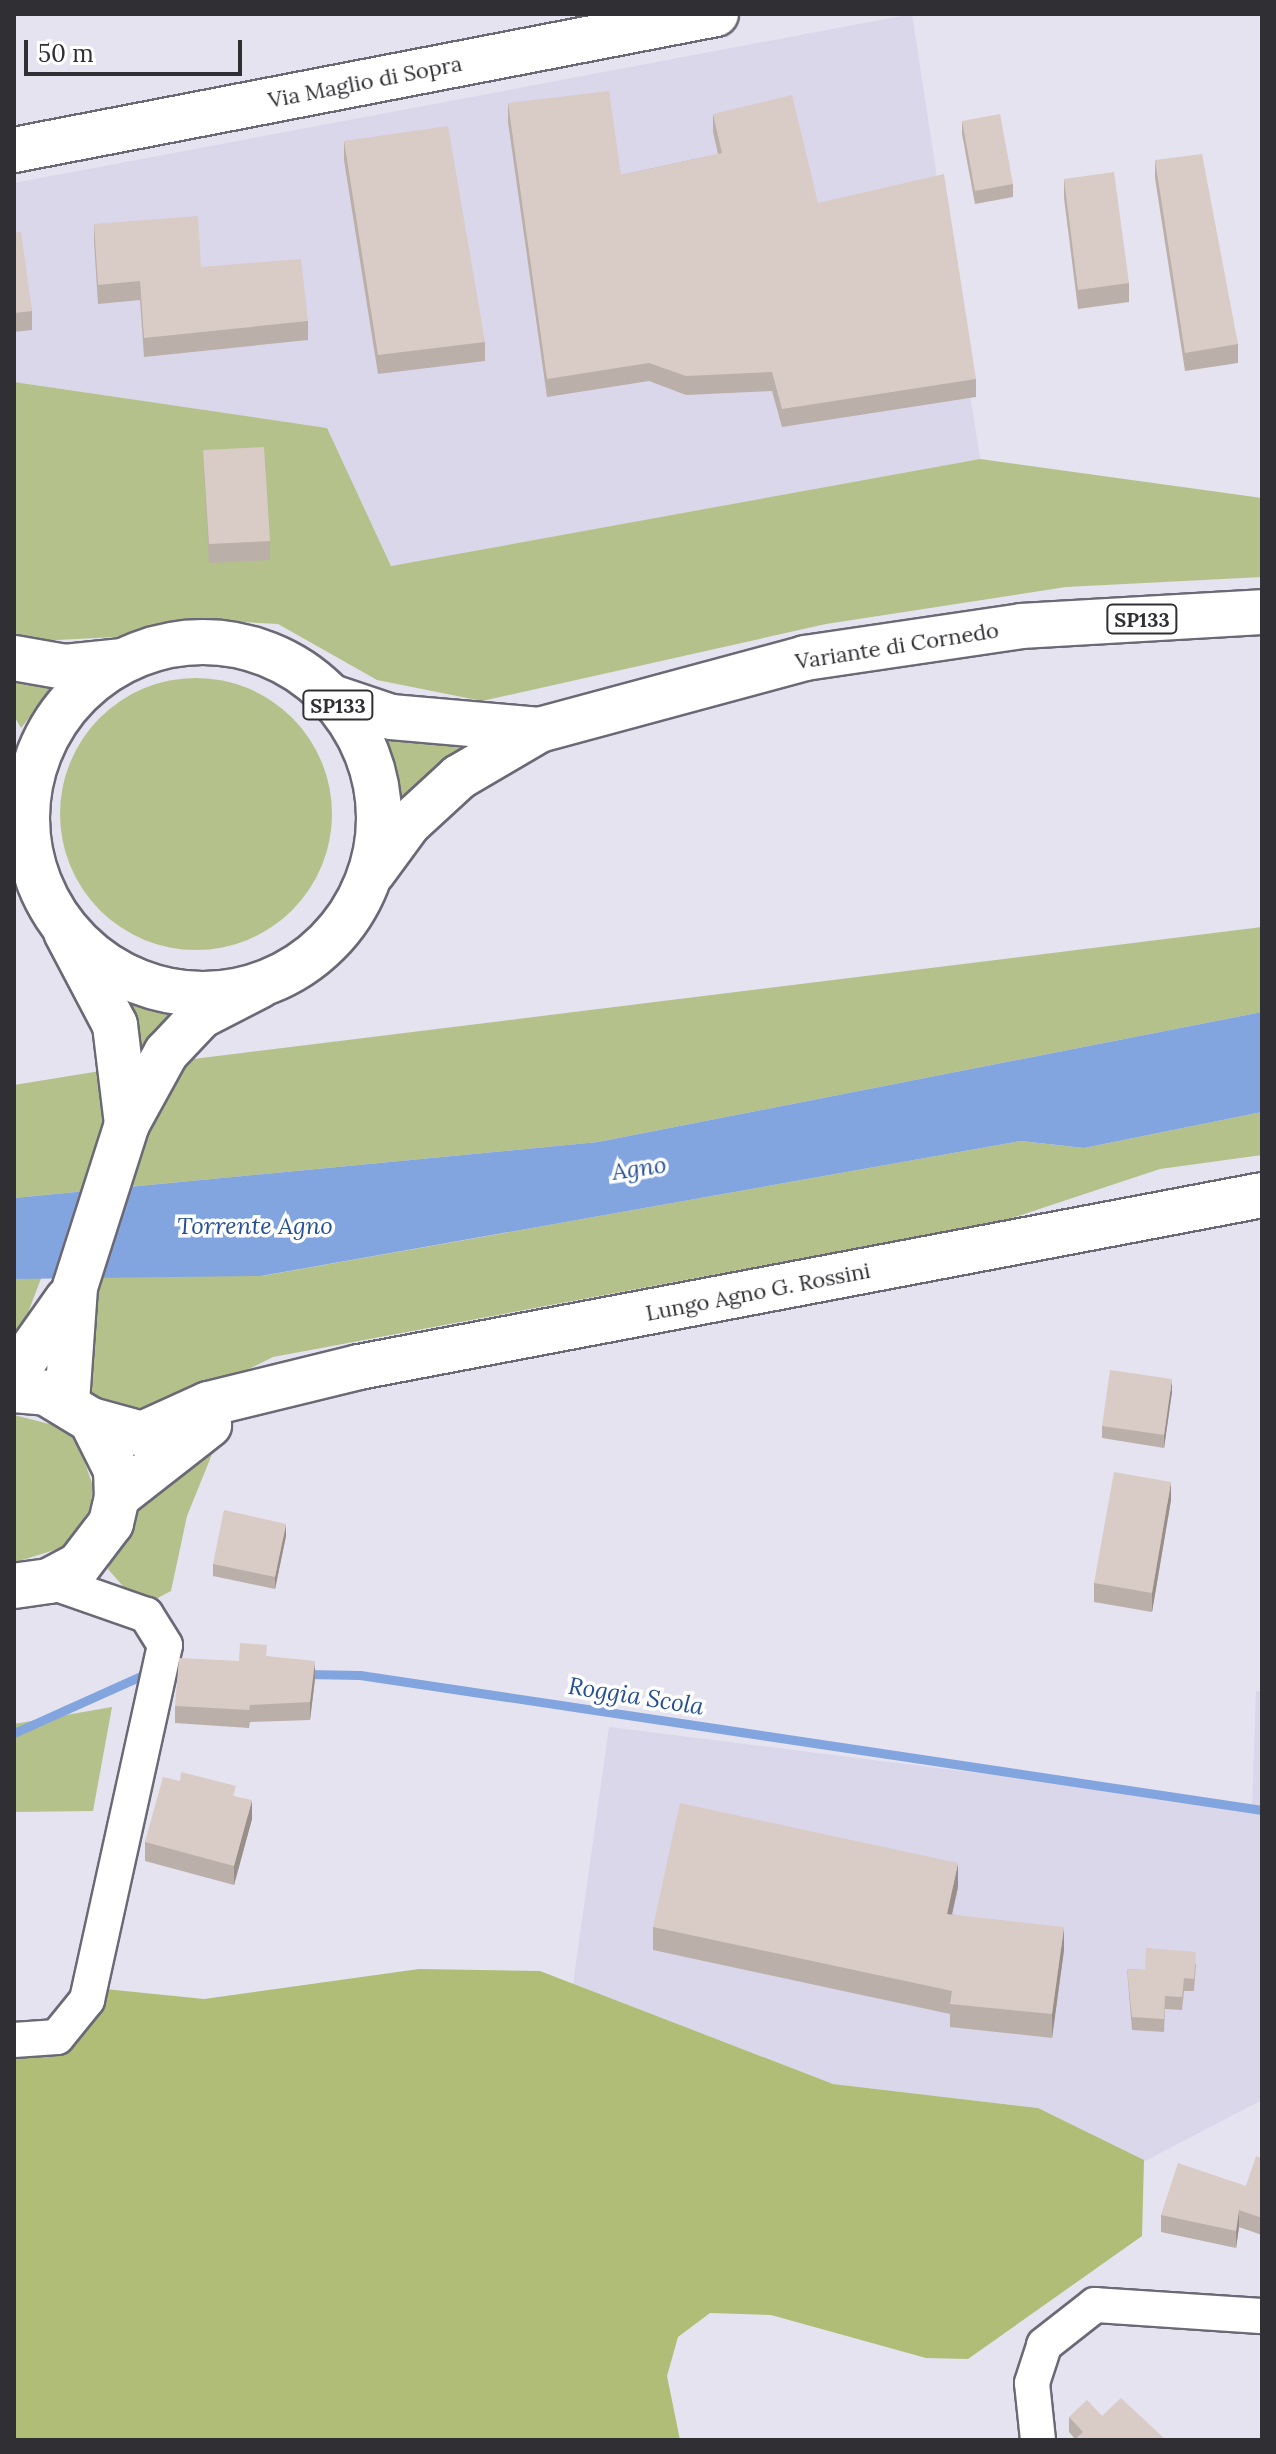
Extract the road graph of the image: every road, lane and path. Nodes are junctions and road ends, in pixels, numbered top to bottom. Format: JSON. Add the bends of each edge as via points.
{"nodes":[{"id":1,"x":716,"y":14,"type":"edge"},
{"id":2,"x":14,"y":150,"type":"edge"},
{"id":3,"x":1262,"y":612,"type":"edge"},
{"id":4,"x":14,"y":658,"type":"edge"},
{"id":5,"x":121,"y":661,"type":"junction"},
{"id":6,"x":332,"y":697,"type":"junction"},
{"id":7,"x":539,"y":730,"type":"junction"},
{"id":8,"x":23,"y":757,"type":"edge"},
{"id":9,"x":369,"y":877,"type":"junction"},
{"id":10,"x":66,"y":932,"type":"junction"},
{"id":11,"x":259,"y":986,"type":"junction"},
{"id":12,"x":127,"y":1124,"type":"junction"},
{"id":13,"x":1262,"y":1195,"type":"edge"},
{"id":14,"x":39,"y":1356,"type":"edge"},
{"id":15,"x":14,"y":1390,"type":"edge"},
{"id":16,"x":255,"y":1393,"type":"junction"},
{"id":17,"x":79,"y":1411,"type":"junction"},
{"id":18,"x":117,"y":1497,"type":"junction"},
{"id":19,"x":98,"y":1546,"type":"junction"},
{"id":20,"x":32,"y":1584,"type":"edge"},
{"id":21,"x":118,"y":1604,"type":"junction"},
{"id":22,"x":14,"y":2040,"type":"edge"},
{"id":23,"x":1262,"y":2316,"type":"edge"},
{"id":24,"x":1038,"y":2440,"type":"edge"}],
"edges":[{"from":1,"to":2,"type":"main road","name":"Via Maglio di Sopra"},
{"from":3,"to":7,"type":"main road","name":"Variante di Cornedo","number":"SP133","via":[[1021,626],[805,658]]},
{"from":4,"to":5,"type":"main road","number":"SP133","via":[[65,667]]},
{"from":5,"to":6,"type":"main road","number":"SP133","via":[[175,643],[233,644],[287,662]]},
{"from":5,"to":8,"type":"main road","number":"SP133","via":[[81,690]]},
{"from":6,"to":7,"type":"main road","number":"SP133","via":[[391,717]]},
{"from":6,"to":9,"type":"main road","number":"SP133","via":[[360,736],[376,782],[379,830]]},
{"from":7,"to":9,"type":"main road","number":"SP133","via":[[459,777],[409,823]]},
{"from":8,"to":10,"type":"main road","number":"SP133","via":[[26,829],[38,884]]},
{"from":9,"to":11,"type":"main road","number":"SP133","via":[[325,943]]},
{"from":10,"to":11,"type":"main road","number":"SP133","via":[[106,967],[154,988],[206,995]]},
{"from":10,"to":12,"type":"main road","via":[[115,1025]]},
{"from":11,"to":12,"type":"main road","via":[[201,1016],[166,1053]]},
{"from":12,"to":14,"type":"main road","via":[[75,1287]]},
{"from":13,"to":16,"type":"main road","name":"Lungo Agno G. Rossini","via":[[368,1365]]},
{"from":14,"to":17,"type":"main road"},
{"from":15,"to":17,"type":"main road","name":"Lungo Agno G. Rossini"},
{"from":16,"to":17,"type":"main road","name":"Lungo Agno G. Rossini","via":[[142,1434]]},
{"from":16,"to":18,"type":"main road","name":"Lungo Agno G. Rossini"},
{"from":17,"to":18,"type":"main road","via":[[111,1456]]},
{"from":18,"to":19,"type":"main road"},
{"from":19,"to":20,"type":"main road"},
{"from":19,"to":21,"type":"street","via":[[99,1581]]},
{"from":20,"to":21,"type":"street"},
{"from":21,"to":22,"type":"street","via":[[146,1615],[165,1645],[87,2000],[57,2037]]},
{"from":23,"to":24,"type":"street","via":[[1095,2305],[1044,2345],[1032,2383]]}]}
